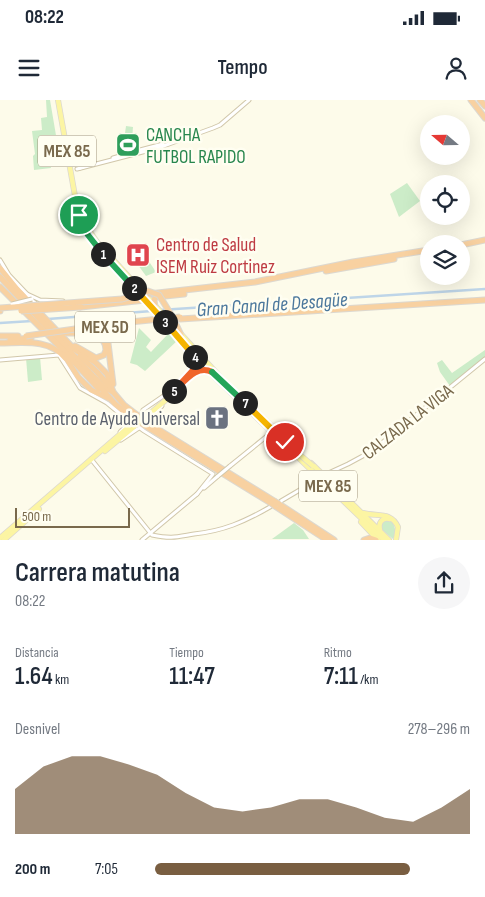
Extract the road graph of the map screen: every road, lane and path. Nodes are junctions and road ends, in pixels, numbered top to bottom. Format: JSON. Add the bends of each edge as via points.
{"nodes":[{"id":1,"x":58,"y":100,"type":"edge"},
{"id":2,"x":249,"y":100,"type":"edge"},
{"id":3,"x":472,"y":100,"type":"edge"},
{"id":4,"x":480,"y":100,"type":"edge"},
{"id":5,"x":485,"y":106,"type":"edge"},
{"id":6,"x":485,"y":117,"type":"edge"},
{"id":7,"x":165,"y":145,"type":"junction"},
{"id":8,"x":76,"y":201,"type":"junction"},
{"id":9,"x":485,"y":242,"type":"edge"},
{"id":10,"x":470,"y":244,"type":"edge"},
{"id":11,"x":420,"y":252,"type":"edge"},
{"id":12,"x":420,"y":253,"type":"edge"},
{"id":13,"x":0,"y":260,"type":"edge"},
{"id":14,"x":0,"y":273,"type":"edge"},
{"id":15,"x":0,"y":282,"type":"edge"},
{"id":16,"x":246,"y":284,"type":"junction"},
{"id":17,"x":0,"y":287,"type":"edge"},
{"id":18,"x":134,"y":288,"type":"junction"},
{"id":19,"x":0,"y":292,"type":"edge"},
{"id":20,"x":27,"y":294,"type":"junction"},
{"id":21,"x":130,"y":297,"type":"junction"},
{"id":22,"x":485,"y":299,"type":"edge"},
{"id":23,"x":60,"y":301,"type":"junction"},
{"id":24,"x":106,"y":301,"type":"junction"},
{"id":25,"x":148,"y":301,"type":"junction"},
{"id":26,"x":54,"y":302,"type":"junction"},
{"id":27,"x":37,"y":306,"type":"junction"},
{"id":28,"x":82,"y":306,"type":"junction"},
{"id":29,"x":0,"y":308,"type":"edge"},
{"id":30,"x":159,"y":313,"type":"junction"},
{"id":31,"x":34,"y":315,"type":"junction"},
{"id":32,"x":180,"y":318,"type":"junction"},
{"id":33,"x":42,"y":323,"type":"junction"},
{"id":34,"x":43,"y":334,"type":"junction"},
{"id":35,"x":181,"y":334,"type":"junction"},
{"id":36,"x":62,"y":335,"type":"junction"},
{"id":37,"x":0,"y":336,"type":"edge"},
{"id":38,"x":28,"y":337,"type":"junction"},
{"id":39,"x":0,"y":341,"type":"edge"},
{"id":40,"x":198,"y":357,"type":"junction"},
{"id":41,"x":485,"y":359,"type":"edge"},
{"id":42,"x":0,"y":360,"type":"edge"},
{"id":43,"x":202,"y":365,"type":"junction"},
{"id":44,"x":220,"y":380,"type":"junction"},
{"id":45,"x":175,"y":390,"type":"junction"},
{"id":46,"x":113,"y":392,"type":"junction"},
{"id":47,"x":103,"y":396,"type":"junction"},
{"id":48,"x":112,"y":401,"type":"junction"},
{"id":49,"x":134,"y":425,"type":"junction"},
{"id":50,"x":273,"y":431,"type":"junction"},
{"id":51,"x":103,"y":450,"type":"junction"},
{"id":52,"x":92,"y":460,"type":"junction"},
{"id":53,"x":314,"y":466,"type":"junction"},
{"id":54,"x":322,"y":476,"type":"junction"},
{"id":55,"x":197,"y":494,"type":"junction"},
{"id":56,"x":275,"y":504,"type":"junction"},
{"id":57,"x":354,"y":511,"type":"junction"},
{"id":58,"x":360,"y":511,"type":"junction"},
{"id":59,"x":382,"y":533,"type":"junction"},
{"id":60,"x":149,"y":534,"type":"junction"},
{"id":61,"x":3,"y":538,"type":"edge"},
{"id":62,"x":142,"y":540,"type":"edge"},
{"id":63,"x":327,"y":540,"type":"edge"},
{"id":64,"x":334,"y":540,"type":"edge"},
{"id":65,"x":364,"y":540,"type":"edge"},
{"id":66,"x":377,"y":540,"type":"edge"},
{"id":67,"x":384,"y":540,"type":"edge"},
{"id":68,"x":389,"y":540,"type":"edge"},
{"id":69,"x":395,"y":540,"type":"edge"}],
"edges":[{"from":1,"to":8,"type":"main road","number":"MEX 85"},
{"from":2,"to":7,"type":"main road","via":[[220,125]]},
{"from":3,"to":6,"type":"highway"},
{"from":4,"to":5,"type":"highway"},
{"from":7,"to":7,"type":"main road","via":[[77,169]]},
{"from":8,"to":18,"type":"main road","number":"MEX 85","via":[[83,226],[93,243]]},
{"from":8,"to":25,"type":"main road","number":"MEX 85","via":[[91,234]]},
{"from":9,"to":10,"type":"highway"},
{"from":11,"to":16,"type":"highway"},
{"from":12,"to":16,"type":"highway"},
{"from":13,"to":20,"type":"main road"},
{"from":14,"to":31,"type":"highway"},
{"from":14,"to":31,"type":"highway","via":[[17,289]]},
{"from":15,"to":31,"type":"highway"},
{"from":16,"to":25,"type":"highway"},
{"from":16,"to":25,"type":"highway"},
{"from":17,"to":31,"type":"highway"},
{"from":18,"to":21,"type":"main road"},
{"from":18,"to":25,"type":"main road","number":"MEX 85"},
{"from":19,"to":31,"type":"highway"},
{"from":20,"to":23,"type":"main road","via":[[40,300]]},
{"from":20,"to":28,"type":"main road","via":[[34,303],[44,307]]},
{"from":21,"to":24,"type":"main road"},
{"from":21,"to":25,"type":"main road"},
{"from":22,"to":32,"type":"highway","number":"MEX 5D"},
{"from":23,"to":24,"type":"main road"},
{"from":23,"to":26,"type":"main road"},
{"from":24,"to":25,"type":"highway"},
{"from":24,"to":27,"type":"highway","bridge":true},
{"from":24,"to":28,"type":"highway"},
{"from":25,"to":30,"type":"main road","number":"MEX 85"},
{"from":25,"to":30,"type":"main road","number":"MEX 85"},
{"from":26,"to":28,"type":"main road"},
{"from":26,"to":29,"type":"main road","bridge":true,"via":[[32,299]]},
{"from":27,"to":29,"type":"highway","number":"MEX 85","bridge":true},
{"from":27,"to":35,"type":"highway","number":"MEX 85","bridge":true,"via":[[122,299],[148,290],[161,296]]},
{"from":28,"to":29,"type":"highway","bridge":true},
{"from":30,"to":35,"type":"main road","number":"MEX 85"},
{"from":30,"to":40,"type":"main road","number":"MEX 85"},
{"from":31,"to":33,"type":"highway"},
{"from":32,"to":34,"type":"highway","number":"MEX 5D","bridge":true},
{"from":32,"to":36,"type":"highway","number":"MEX 5D","bridge":true},
{"from":33,"to":36,"type":"highway"},
{"from":33,"to":46,"type":"highway","via":[[97,372]]},
{"from":33,"to":47,"type":"highway","via":[[74,372],[91,390]]},
{"from":33,"to":48,"type":"highway"},
{"from":34,"to":38,"type":"highway","number":"MEX 5D","bridge":true},
{"from":34,"to":46,"type":"highway","bridge":true,"via":[[81,326],[102,329],[108,335]]},
{"from":35,"to":40,"type":"main road","number":"MEX 85"},
{"from":36,"to":36,"type":"highway","via":[[93,333],[106,344],[104,355],[96,358]]},
{"from":36,"to":38,"type":"highway","number":"MEX 5D","bridge":true},
{"from":36,"to":46,"type":"highway","via":[[74,349],[107,374]]},
{"from":37,"to":38,"type":"highway","number":"MEX 5D"},
{"from":38,"to":39,"type":"highway","number":"MEX 5D"},
{"from":39,"to":47,"type":"highway","via":[[52,348],[63,356],[88,390]]},
{"from":40,"to":43,"type":"main road","number":"MEX 85"},
{"from":40,"to":44,"type":"main road","number":"MEX 85"},
{"from":40,"to":45,"type":"main road","via":[[195,368]]},
{"from":41,"to":54,"type":"main road","name":"CALZADA LA VIGA","via":[[372,451]]},
{"from":42,"to":49,"type":"main road","via":[[59,355],[80,388],[107,403]]},
{"from":43,"to":44,"type":"main road","number":"MEX 85"},
{"from":43,"to":45,"type":"main road"},
{"from":44,"to":50,"type":"main road","number":"MEX 85"},
{"from":45,"to":45,"type":"main road","via":[[143,410],[143,414],[151,418]]},
{"from":45,"to":49,"type":"main road","bridge":true},
{"from":45,"to":53,"type":"main road","bridge":true,"via":[[197,370],[211,371]]},
{"from":46,"to":56,"type":"highway","via":[[121,403],[146,422]]},
{"from":47,"to":48,"type":"highway"},
{"from":48,"to":56,"type":"highway","via":[[149,429]]},
{"from":49,"to":51,"type":"main road"},
{"from":49,"to":51,"type":"main road"},
{"from":49,"to":55,"type":"main road","via":[[213,475]]},
{"from":50,"to":53,"type":"main road","number":"MEX 85"},
{"from":50,"to":54,"type":"main road","number":"MEX 85"},
{"from":50,"to":55,"type":"main road","bridge":true},
{"from":51,"to":52,"type":"main road"},
{"from":52,"to":60,"type":"main road"},
{"from":52,"to":61,"type":"main road"},
{"from":53,"to":54,"type":"main road","number":"MEX 85"},
{"from":54,"to":56,"type":"main road","name":"CALZADA LA VIGA"},
{"from":54,"to":57,"type":"main road","number":"MEX 85"},
{"from":54,"to":58,"type":"main road","number":"MEX 85"},
{"from":55,"to":60,"type":"main road"},
{"from":56,"to":60,"type":"main road","name":"CALZADA LA VIGA","via":[[244,521],[204,534],[172,538]]},
{"from":56,"to":63,"type":"highway"},
{"from":56,"to":64,"type":"highway"},
{"from":57,"to":66,"type":"main road"},
{"from":57,"to":67,"type":"main road","number":"MEX 85"},
{"from":58,"to":59,"type":"main road","number":"MEX 85"},
{"from":58,"to":69,"type":"main road","via":[[391,518],[398,527]]},
{"from":59,"to":68,"type":"main road","number":"MEX 85"},
{"from":59,"to":69,"type":"main road","via":[[380,522],[384,518],[390,519],[396,529]]},
{"from":60,"to":62,"type":"main road"},
{"from":65,"to":66,"type":"highway"}]}
